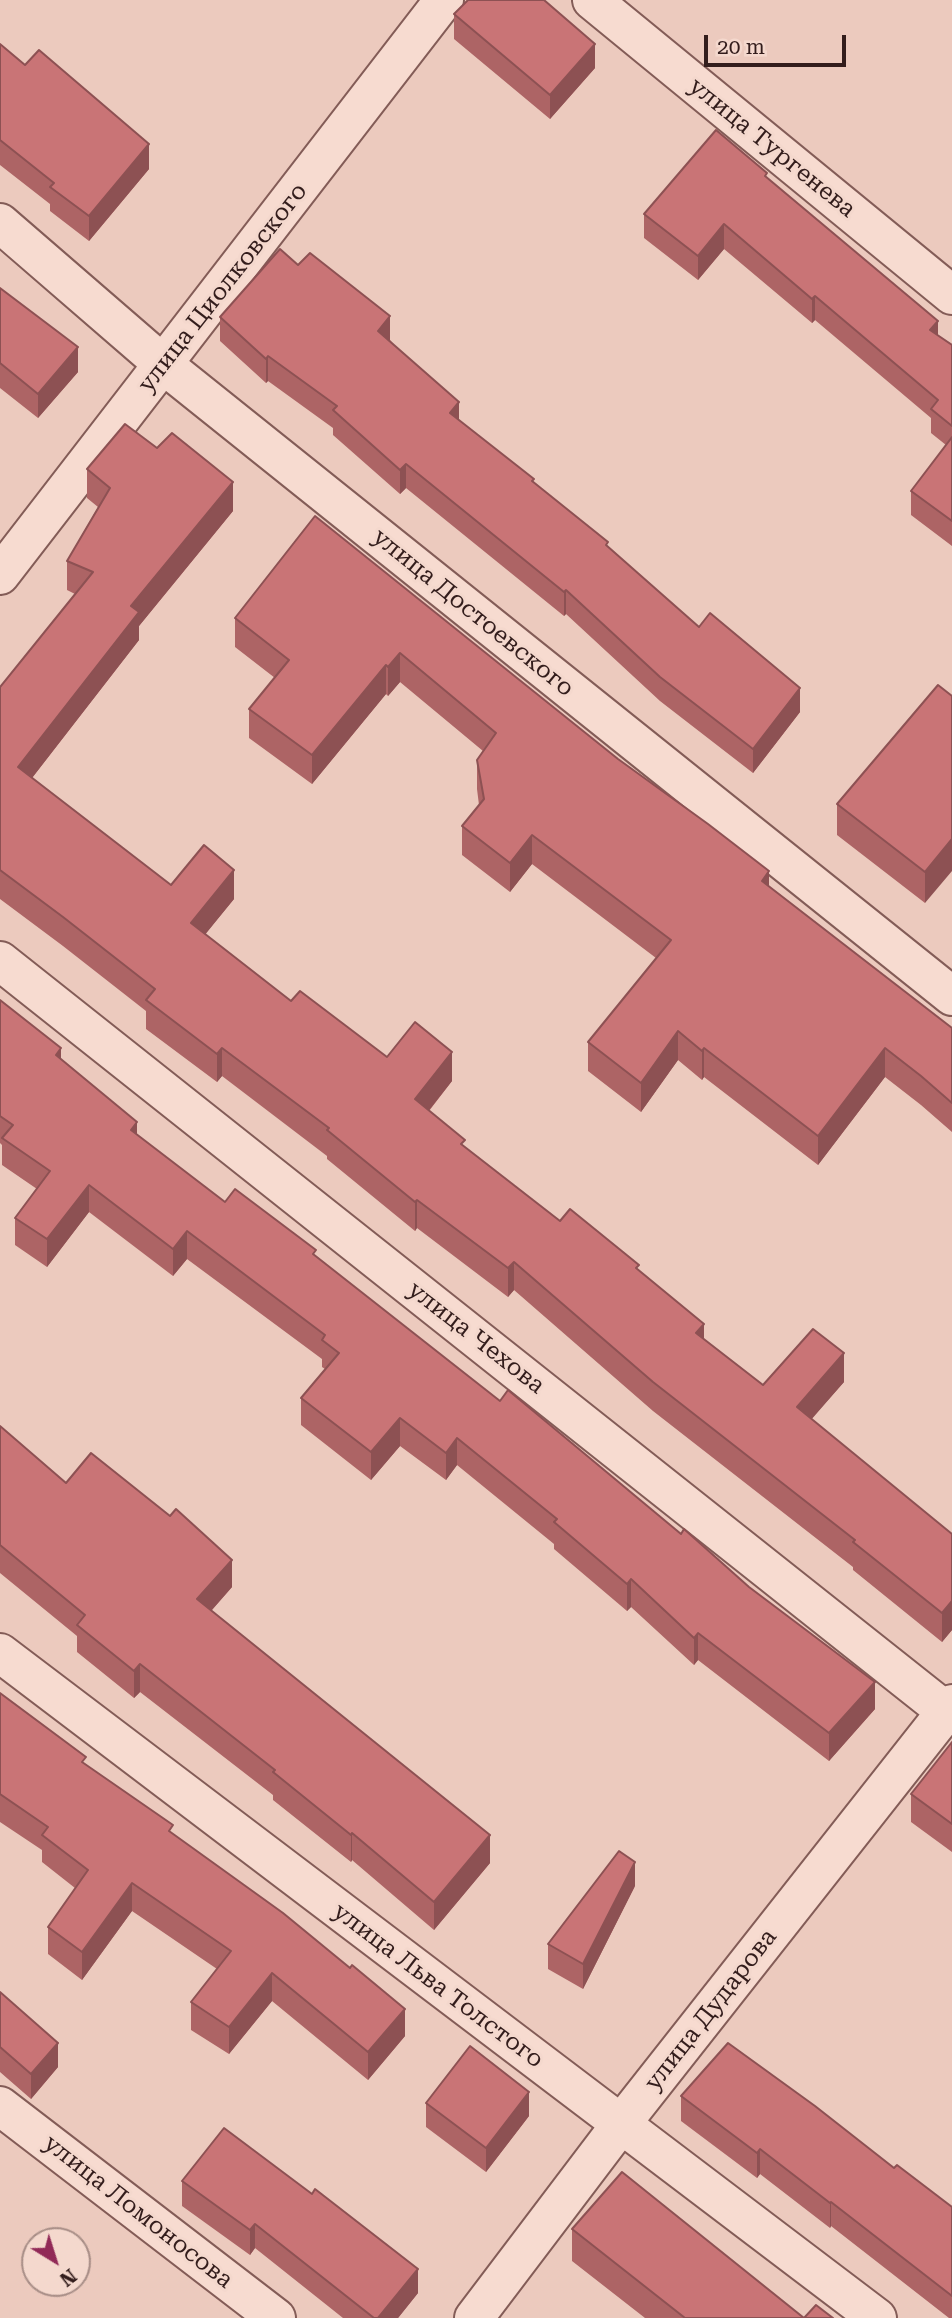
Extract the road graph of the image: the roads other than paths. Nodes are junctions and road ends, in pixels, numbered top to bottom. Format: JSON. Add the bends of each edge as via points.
{"nodes":[{"id":1,"x":444,"y":0,"type":"edge"},
{"id":2,"x":592,"y":0,"type":"edge"},
{"id":3,"x":0,"y":223,"type":"edge"},
{"id":4,"x":952,"y":295,"type":"edge"},
{"id":5,"x":164,"y":365,"type":"junction"},
{"id":6,"x":0,"y":575,"type":"edge"},
{"id":7,"x":0,"y":961,"type":"edge"},
{"id":8,"x":952,"y":996,"type":"edge"},
{"id":9,"x":0,"y":1653,"type":"edge"},
{"id":10,"x":950,"y":1711,"type":"edge"},
{"id":11,"x":0,"y":2106,"type":"edge"},
{"id":12,"x":621,"y":2124,"type":"junction"},
{"id":13,"x":276,"y":2318,"type":"edge"},
{"id":14,"x":474,"y":2318,"type":"edge"},
{"id":15,"x":877,"y":2318,"type":"edge"}],
"edges":[{"from":1,"to":5,"type":"street","name":"улица Циолковского"},
{"from":2,"to":4,"type":"street","name":"улица Тургенева"},
{"from":3,"to":5,"type":"street","name":"улица Достоевского"},
{"from":5,"to":6,"type":"street","name":"улица Циолковского"},
{"from":5,"to":8,"type":"street","name":"улица Достоевского"},
{"from":7,"to":10,"type":"street","name":"улица Чехова"},
{"from":9,"to":12,"type":"street","name":"улица Льва Толстого"},
{"from":10,"to":12,"type":"street","name":"улица Дударова"},
{"from":11,"to":13,"type":"street","name":"улица Ломоносова"},
{"from":12,"to":14,"type":"street","name":"улица Дударова"},
{"from":12,"to":15,"type":"street","name":"улица Льва Толстого"}]}
